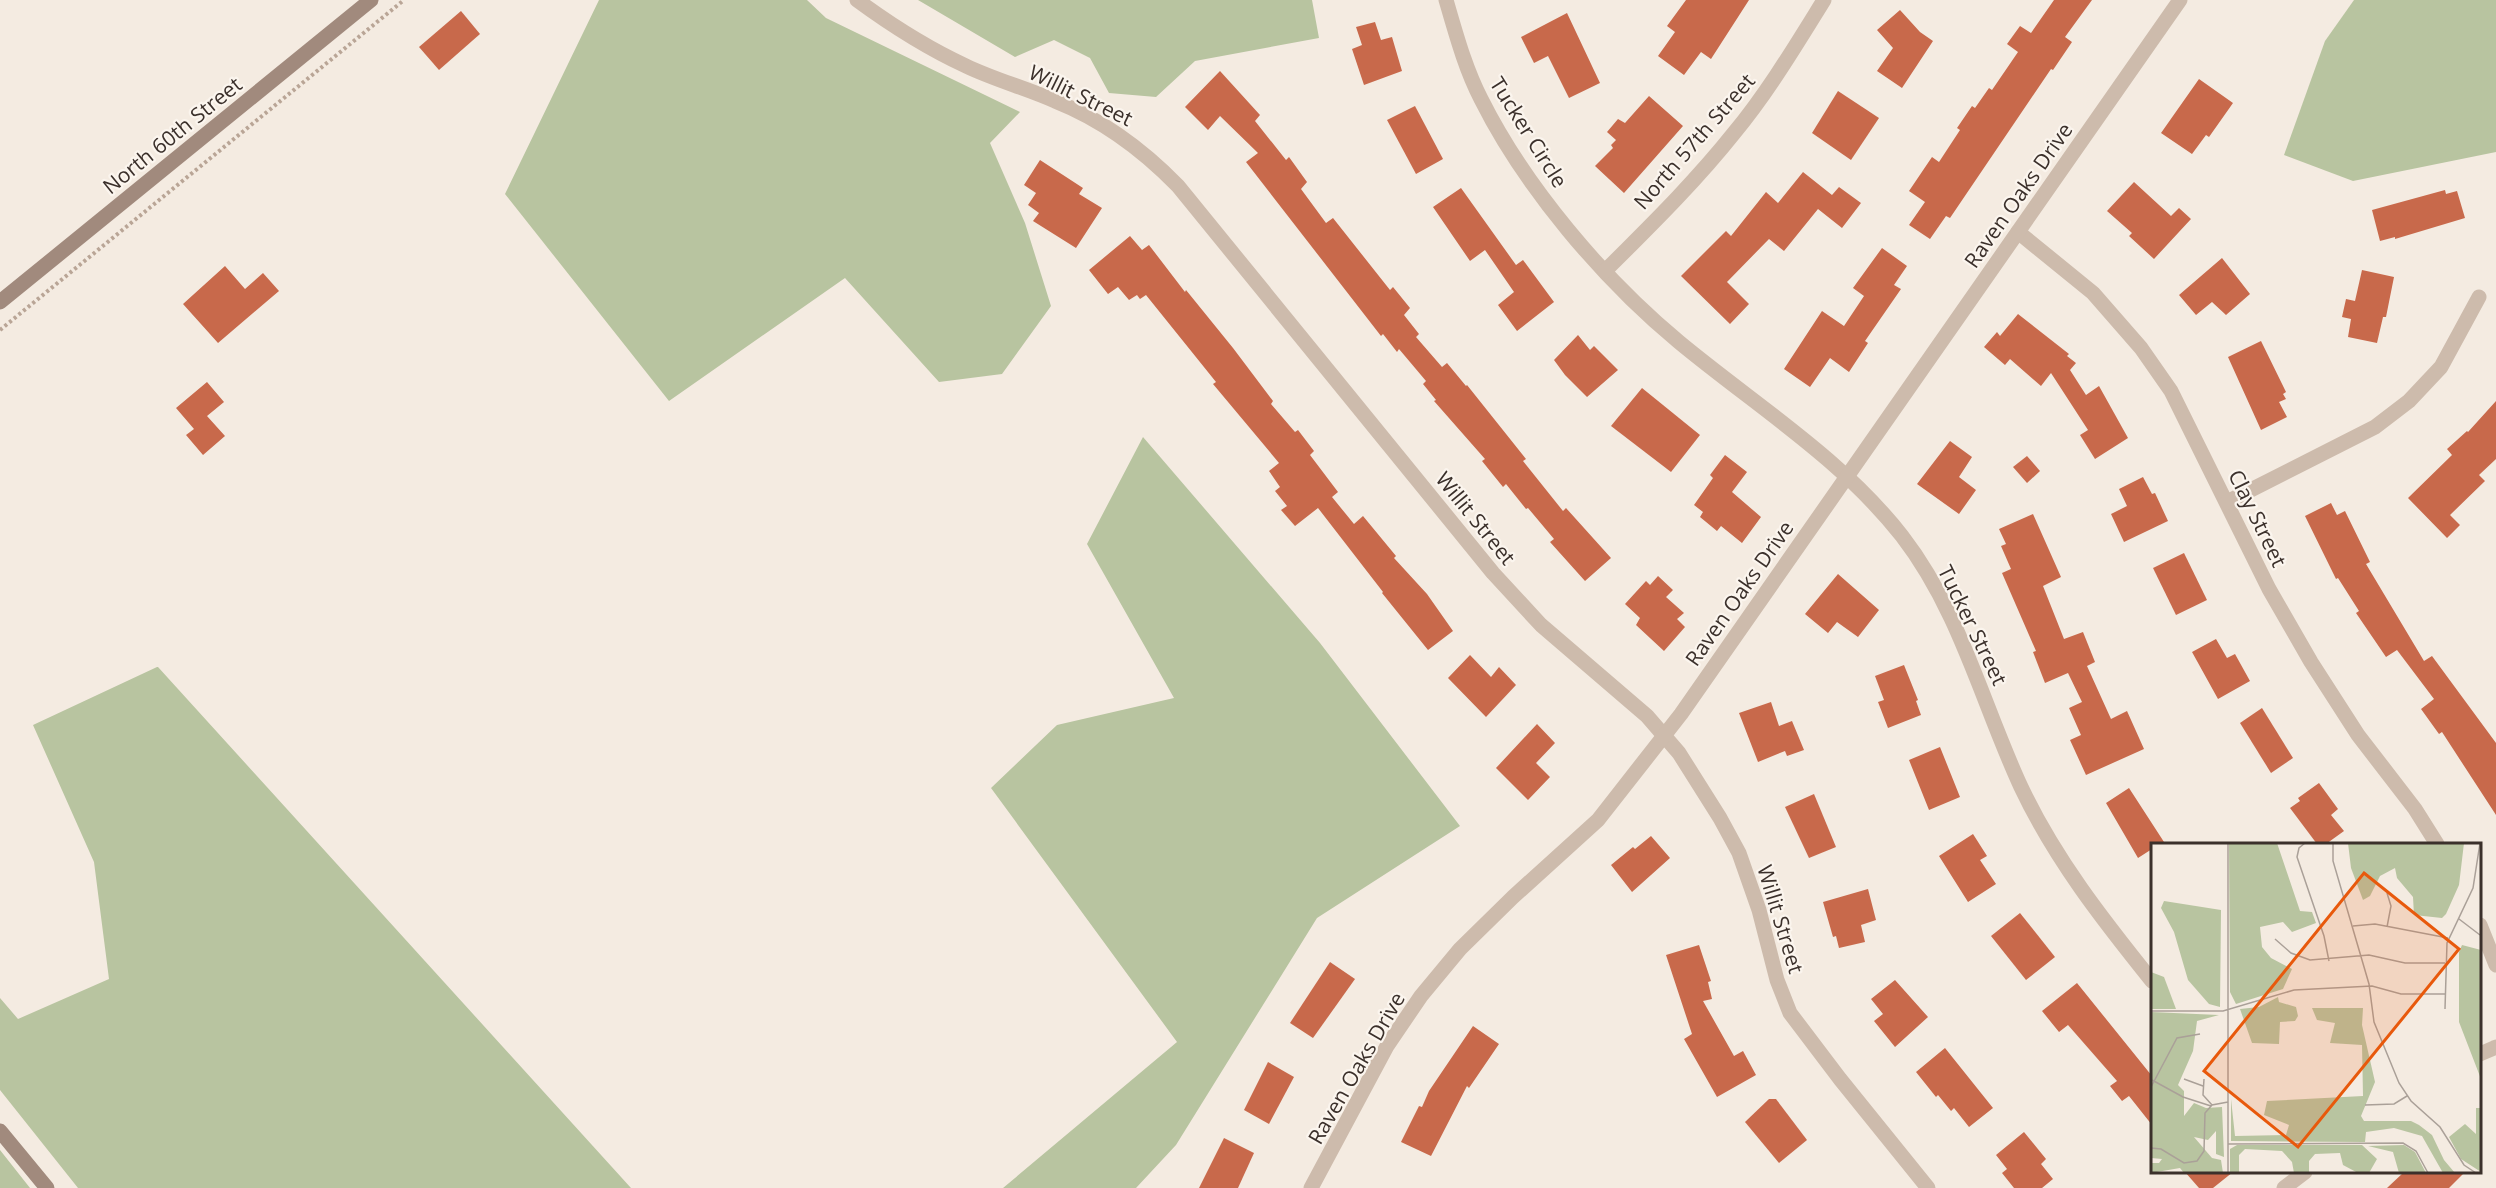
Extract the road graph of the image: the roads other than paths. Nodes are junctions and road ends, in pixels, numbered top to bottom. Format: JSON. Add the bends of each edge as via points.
{"nodes":[{"id":1,"x":371,"y":0,"type":"edge"},
{"id":2,"x":857,"y":0,"type":"edge"},
{"id":3,"x":1446,"y":0,"type":"edge"},
{"id":4,"x":1824,"y":0,"type":"edge"},
{"id":5,"x":2180,"y":0,"type":"edge"},
{"id":6,"x":2018,"y":232,"type":"junction"},
{"id":7,"x":1605,"y":271,"type":"junction"},
{"id":8,"x":2479,"y":297,"type":"dead end"},
{"id":9,"x":0,"y":302,"type":"edge"},
{"id":10,"x":1846,"y":475,"type":"junction"},
{"id":11,"x":2227,"y":502,"type":"junction"},
{"id":12,"x":1664,"y":734,"type":"junction"},
{"id":13,"x":2436,"y":843,"type":"edge"},
{"id":14,"x":2481,"y":928,"type":"edge"},
{"id":15,"x":2496,"y":965,"type":"edge"},
{"id":16,"x":2151,"y":980,"type":"edge"},
{"id":17,"x":2496,"y":1047,"type":"edge"},
{"id":18,"x":2481,"y":1054,"type":"edge"},
{"id":19,"x":0,"y":1131,"type":"edge"},
{"id":20,"x":2304,"y":1173,"type":"edge"},
{"id":21,"x":46,"y":1188,"type":"edge"},
{"id":22,"x":1311,"y":1188,"type":"edge"},
{"id":23,"x":1928,"y":1188,"type":"edge"},
{"id":24,"x":2284,"y":1188,"type":"edge"}],
"edges":[{"from":1,"to":9,"type":"main road","name":"North 60th Street"},
{"from":2,"to":12,"type":"street","name":"Willit Street","via":[[966,67],[1057,101],[1109,128],[1159,166],[1493,573],[1541,626]]},
{"from":3,"to":7,"type":"street","name":"Tucker Circle","via":[[1463,57],[1494,123],[1540,194]]},
{"from":4,"to":7,"type":"street","name":"North 57th Street","via":[[1773,82],[1735,133],[1687,189]]},
{"from":5,"to":6,"type":"street","name":"Raven Oaks Drive"},
{"from":6,"to":10,"type":"street","name":"Raven Oaks Drive"},
{"from":6,"to":11,"type":"street","name":"Clay Street","via":[[2093,293],[2141,348],[2171,391]]},
{"from":7,"to":10,"type":"street","name":"Tucker Street","via":[[1678,341]]},
{"from":8,"to":11,"type":"street","via":[[2440,367],[2409,401],[2375,427]]},
{"from":10,"to":12,"type":"street","name":"Raven Oaks Drive"},
{"from":10,"to":16,"type":"street","name":"Tucker Street","via":[[1904,538],[1938,592],[2039,822],[2064,865]]},
{"from":11,"to":13,"type":"street","name":"Clay Street","via":[[2311,662]]},
{"from":12,"to":22,"type":"street","name":"Raven Oaks Drive","via":[[1598,820],[1460,949],[1422,996],[1387,1046]]},
{"from":12,"to":23,"type":"street","name":"Willit Street","via":[[1720,818],[1738,853],[1790,1013]]},
{"from":14,"to":15,"type":"street"},
{"from":17,"to":18,"type":"street"},
{"from":19,"to":21,"type":"main road"},
{"from":20,"to":24,"type":"street"}]}
